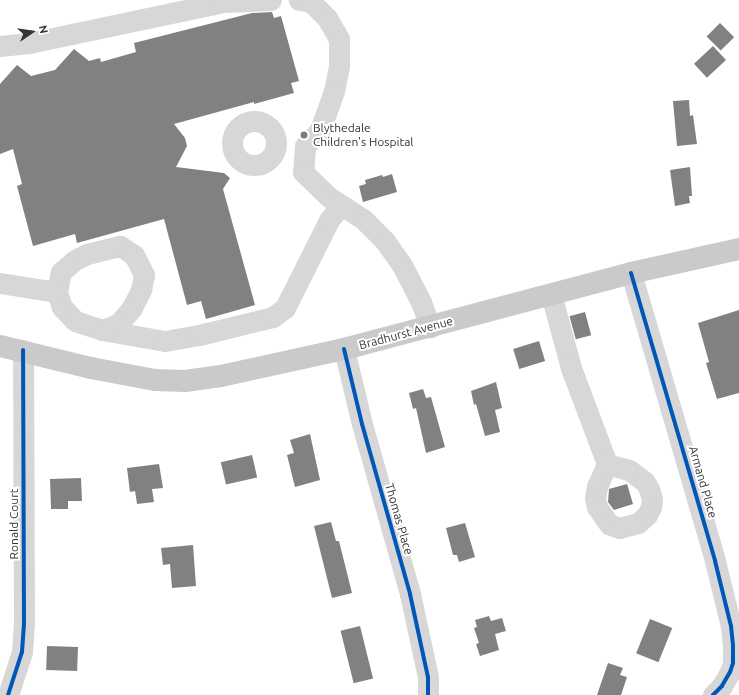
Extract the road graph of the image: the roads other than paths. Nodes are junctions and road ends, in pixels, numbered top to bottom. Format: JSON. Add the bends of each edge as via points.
{"nodes":[{"id":1,"x":271,"y":0,"type":"edge"},
{"id":2,"x":299,"y":0,"type":"edge"},
{"id":3,"x":0,"y":46,"type":"edge"},
{"id":4,"x":277,"y":146,"type":"dead end"},
{"id":5,"x":304,"y":172,"type":"junction"},
{"id":6,"x":341,"y":205,"type":"junction"},
{"id":7,"x":739,"y":249,"type":"edge"},
{"id":8,"x":631,"y":273,"type":"junction"},
{"id":9,"x":0,"y":283,"type":"edge"},
{"id":10,"x":57,"y":292,"type":"junction"},
{"id":11,"x":551,"y":294,"type":"junction"},
{"id":12,"x":430,"y":327,"type":"junction"},
{"id":13,"x":102,"y":330,"type":"junction"},
{"id":14,"x":0,"y":346,"type":"edge"},
{"id":15,"x":344,"y":349,"type":"junction"},
{"id":16,"x":23,"y":350,"type":"junction"},
{"id":17,"x":608,"y":464,"type":"dead end"},
{"id":18,"x":8,"y":695,"type":"edge"},
{"id":19,"x":428,"y":695,"type":"edge"},
{"id":20,"x":713,"y":695,"type":"edge"}],
"edges":[{"from":1,"to":3,"type":"street","via":[[223,2],[29,43]]},
{"from":2,"to":5,"type":"street","via":[[311,2],[327,18],[339,39],[339,66],[334,91],[320,130],[305,146]]},
{"from":4,"to":5,"type":"street"},
{"from":5,"to":6,"type":"street","via":[[317,188]]},
{"from":6,"to":12,"type":"street","via":[[363,219],[385,241],[402,265],[421,302]]},
{"from":6,"to":13,"type":"street","via":[[329,220],[285,308],[273,317],[199,335],[165,340]]},
{"from":7,"to":8,"type":"main road","name":"Bradhurst Avenue"},
{"from":8,"to":11,"type":"main road","name":"Bradhurst Avenue"},
{"from":8,"to":20,"type":"street","name":"Armand Place","via":[[715,561],[731,626],[733,663],[722,686]]},
{"from":9,"to":10,"type":"street"},
{"from":10,"to":13,"type":"street","via":[[62,307],[75,322]]},
{"from":10,"to":13,"type":"street","via":[[61,272],[87,254],[120,246],[134,255],[144,275],[141,290],[132,308],[118,324]]},
{"from":11,"to":12,"type":"main road","name":"Bradhurst Avenue"},
{"from":11,"to":17,"type":"street","via":[[571,368]]},
{"from":12,"to":15,"type":"main road","name":"Bradhurst Avenue"},
{"from":14,"to":16,"type":"main road","name":"Bradhurst Avenue"},
{"from":15,"to":16,"type":"main road","name":"Bradhurst Avenue","via":[[184,382],[155,380],[91,368]]},
{"from":15,"to":19,"type":"street","name":"Thomas Place","via":[[362,424],[410,594],[428,677]]},
{"from":16,"to":18,"type":"street","name":"Ronald Court","via":[[24,623],[22,652]]}]}
